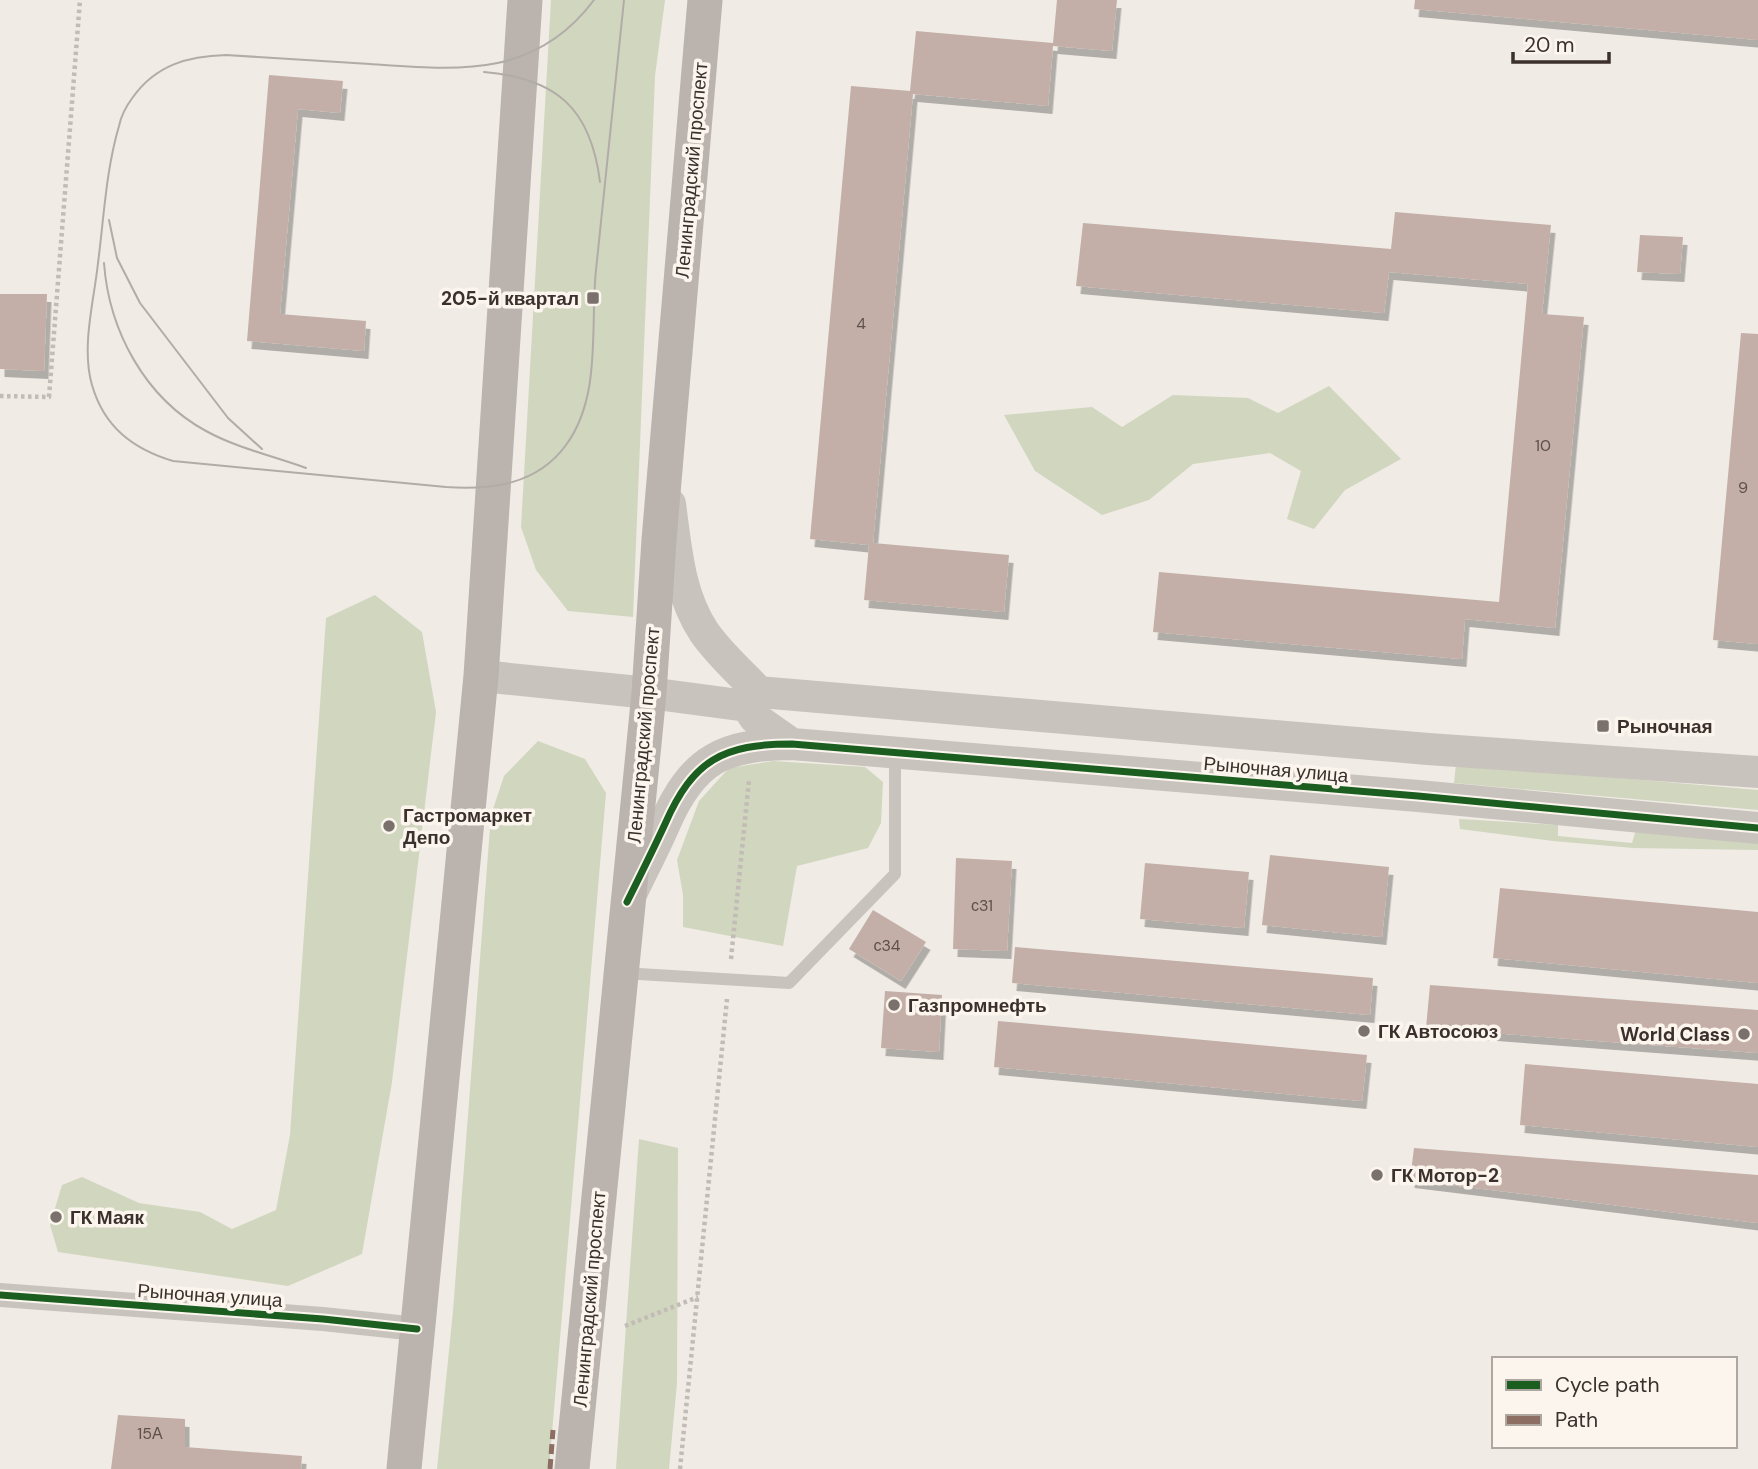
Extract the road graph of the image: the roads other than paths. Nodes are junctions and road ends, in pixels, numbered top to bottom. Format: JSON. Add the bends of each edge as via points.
{"nodes":[{"id":1,"x":525,"y":0,"type":"edge"},
{"id":2,"x":705,"y":0,"type":"edge"},
{"id":3,"x":666,"y":469,"type":"junction"},
{"id":4,"x":481,"y":676,"type":"junction"},
{"id":5,"x":649,"y":693,"type":"junction"},
{"id":6,"x":753,"y":699,"type":"junction"},
{"id":7,"x":792,"y":744,"type":"junction"},
{"id":8,"x":1428,"y":749,"type":"junction"},
{"id":9,"x":895,"y":753,"type":"junction"},
{"id":10,"x":1758,"y":772,"type":"edge"},
{"id":11,"x":1418,"y":796,"type":"junction"},
{"id":12,"x":1758,"y":828,"type":"edge"},
{"id":13,"x":627,"y":902,"type":"junction"},
{"id":14,"x":622,"y":973,"type":"junction"},
{"id":15,"x":0,"y":1295,"type":"edge"},
{"id":16,"x":417,"y":1329,"type":"junction"},
{"id":17,"x":404,"y":1469,"type":"edge"},
{"id":18,"x":572,"y":1469,"type":"edge"}],
"edges":[{"from":1,"to":4,"type":"main road"},
{"from":2,"to":3,"type":"main road","name":"Ленинградский проспект"},
{"from":3,"to":5,"type":"main road","name":"Ленинградский проспект"},
{"from":3,"to":6,"type":"street","via":[[674,538],[689,605]]},
{"from":4,"to":5,"type":"street","name":"Рыночная улица"},
{"from":4,"to":16,"type":"main road"},
{"from":5,"to":6,"type":"street","name":"Рыночная улица"},
{"from":5,"to":13,"type":"main road","name":"Ленинградский проспект"},
{"from":6,"to":7,"type":"street","via":[[755,718]]},
{"from":6,"to":8,"type":"street","name":"Рыночная улица"},
{"from":7,"to":9,"type":"street","name":"Рыночная улица"},
{"from":7,"to":13,"type":"street","name":"Рыночная улица","via":[[759,744],[730,751],[696,773],[677,796]]},
{"from":8,"to":10,"type":"street","name":"Рыночная улица"},
{"from":8,"to":11,"type":"street"},
{"from":9,"to":11,"type":"street","name":"Рыночная улица"},
{"from":9,"to":14,"type":"lane","via":[[895,874],[789,983]]},
{"from":11,"to":12,"type":"street","name":"Рыночная улица"},
{"from":13,"to":14,"type":"main road","name":"Ленинградский проспект"},
{"from":14,"to":18,"type":"main road","name":"Ленинградский проспект"},
{"from":15,"to":16,"type":"street","name":"Рыночная улица"},
{"from":16,"to":17,"type":"main road"}]}
